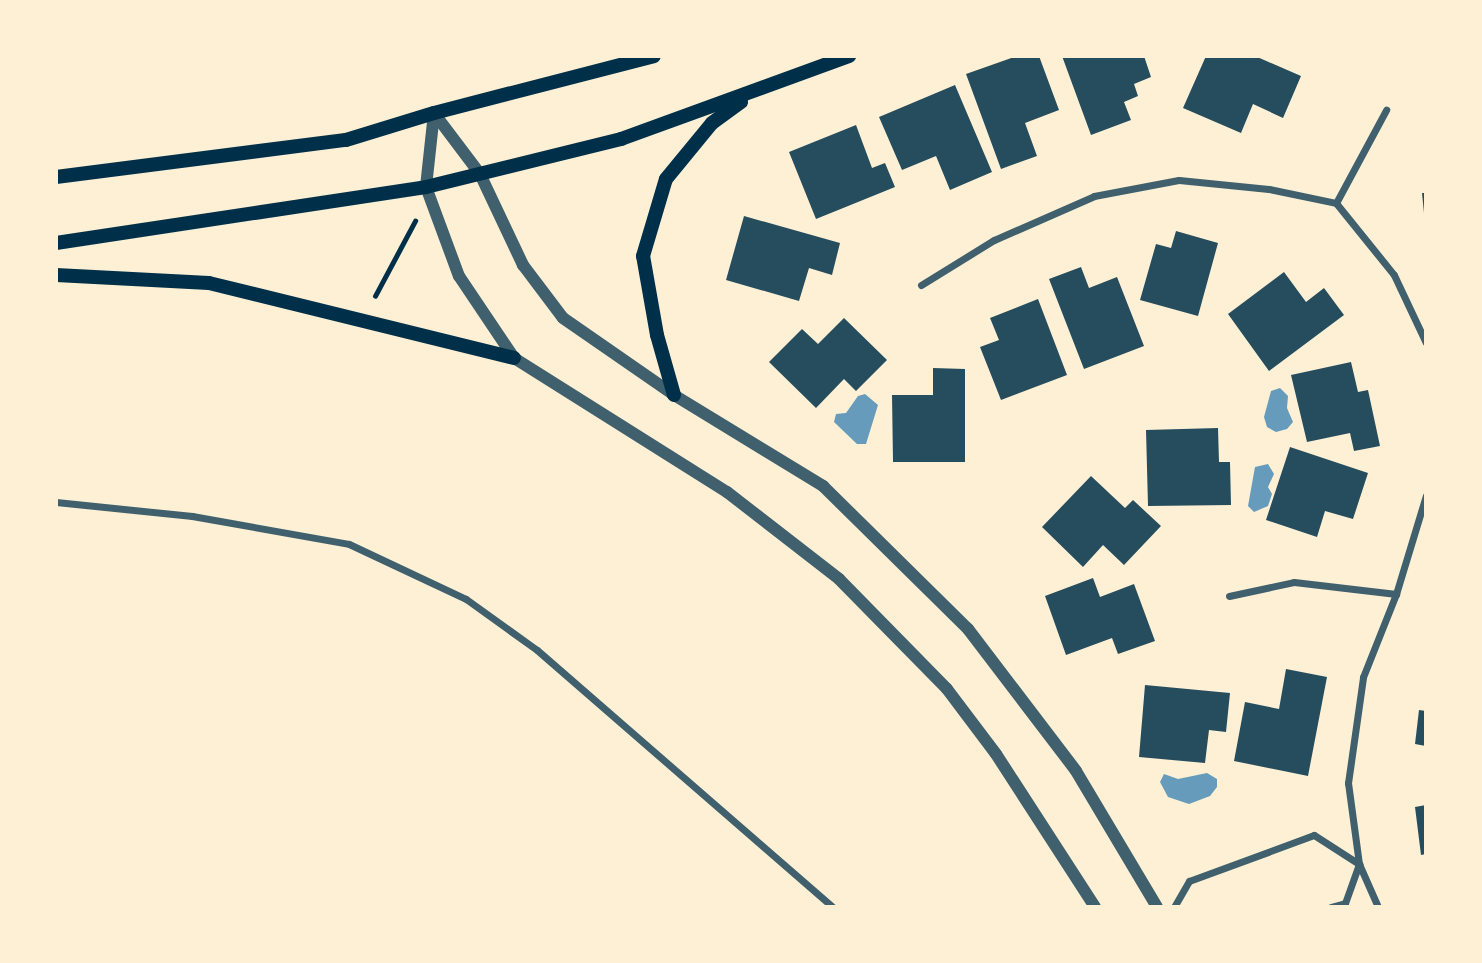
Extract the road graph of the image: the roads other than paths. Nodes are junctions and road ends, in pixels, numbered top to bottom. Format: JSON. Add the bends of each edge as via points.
{"nodes":[{"id":1,"x":654,"y":56,"type":"edge"},
{"id":2,"x":849,"y":56,"type":"edge"},
{"id":3,"x":757,"y":91,"type":"junction"},
{"id":4,"x":1386,"y":110,"type":"dead end"},
{"id":5,"x":434,"y":113,"type":"junction"},
{"id":6,"x":480,"y":174,"type":"junction"},
{"id":7,"x":56,"y":177,"type":"edge"},
{"id":8,"x":426,"y":187,"type":"junction"},
{"id":9,"x":1336,"y":203,"type":"junction"},
{"id":10,"x":56,"y":243,"type":"edge"},
{"id":11,"x":56,"y":275,"type":"edge"},
{"id":12,"x":921,"y":285,"type":"dead end"},
{"id":13,"x":1426,"y":343,"type":"edge"},
{"id":14,"x":514,"y":358,"type":"junction"},
{"id":15,"x":674,"y":395,"type":"junction"},
{"id":16,"x":1426,"y":495,"type":"edge"},
{"id":17,"x":56,"y":502,"type":"edge"},
{"id":18,"x":1396,"y":594,"type":"junction"},
{"id":19,"x":1229,"y":596,"type":"dead end"},
{"id":20,"x":1359,"y":864,"type":"junction"},
{"id":21,"x":833,"y":907,"type":"edge"},
{"id":22,"x":1095,"y":907,"type":"edge"},
{"id":23,"x":1157,"y":907,"type":"edge"},
{"id":24,"x":1174,"y":907,"type":"edge"},
{"id":25,"x":1331,"y":907,"type":"edge"},
{"id":26,"x":1378,"y":907,"type":"edge"}],
"edges":[{"from":1,"to":5,"type":"main road"},
{"from":2,"to":3,"type":"main road"},
{"from":3,"to":6,"type":"main road","via":[[621,139]]},
{"from":3,"to":15,"type":"main road","via":[[712,123],[666,179],[643,256],[657,335]]},
{"from":4,"to":9,"type":"street"},
{"from":5,"to":6,"type":"street"},
{"from":5,"to":7,"type":"main road","via":[[346,140]]},
{"from":5,"to":8,"type":"street"},
{"from":6,"to":8,"type":"main road"},
{"from":6,"to":15,"type":"street","via":[[523,265],[562,318]]},
{"from":8,"to":10,"type":"main road"},
{"from":8,"to":14,"type":"street","via":[[459,276]]},
{"from":9,"to":12,"type":"street","via":[[1269,189],[1179,180],[1094,196],[994,240]]},
{"from":9,"to":13,"type":"street","via":[[1394,275]]},
{"from":11,"to":14,"type":"main road","via":[[209,283]]},
{"from":14,"to":22,"type":"street","via":[[727,492],[839,579],[947,689],[996,754]]},
{"from":15,"to":23,"type":"street","via":[[822,486],[968,629],[1076,771]]},
{"from":16,"to":18,"type":"street"},
{"from":17,"to":21,"type":"street","via":[[192,516],[349,544],[466,599],[537,650]]},
{"from":18,"to":19,"type":"street","via":[[1294,582]]},
{"from":18,"to":20,"type":"street","via":[[1363,677],[1348,783]]},
{"from":20,"to":24,"type":"street","via":[[1314,835],[1189,881]]},
{"from":20,"to":25,"type":"street","via":[[1345,903]]},
{"from":20,"to":26,"type":"street"}]}
